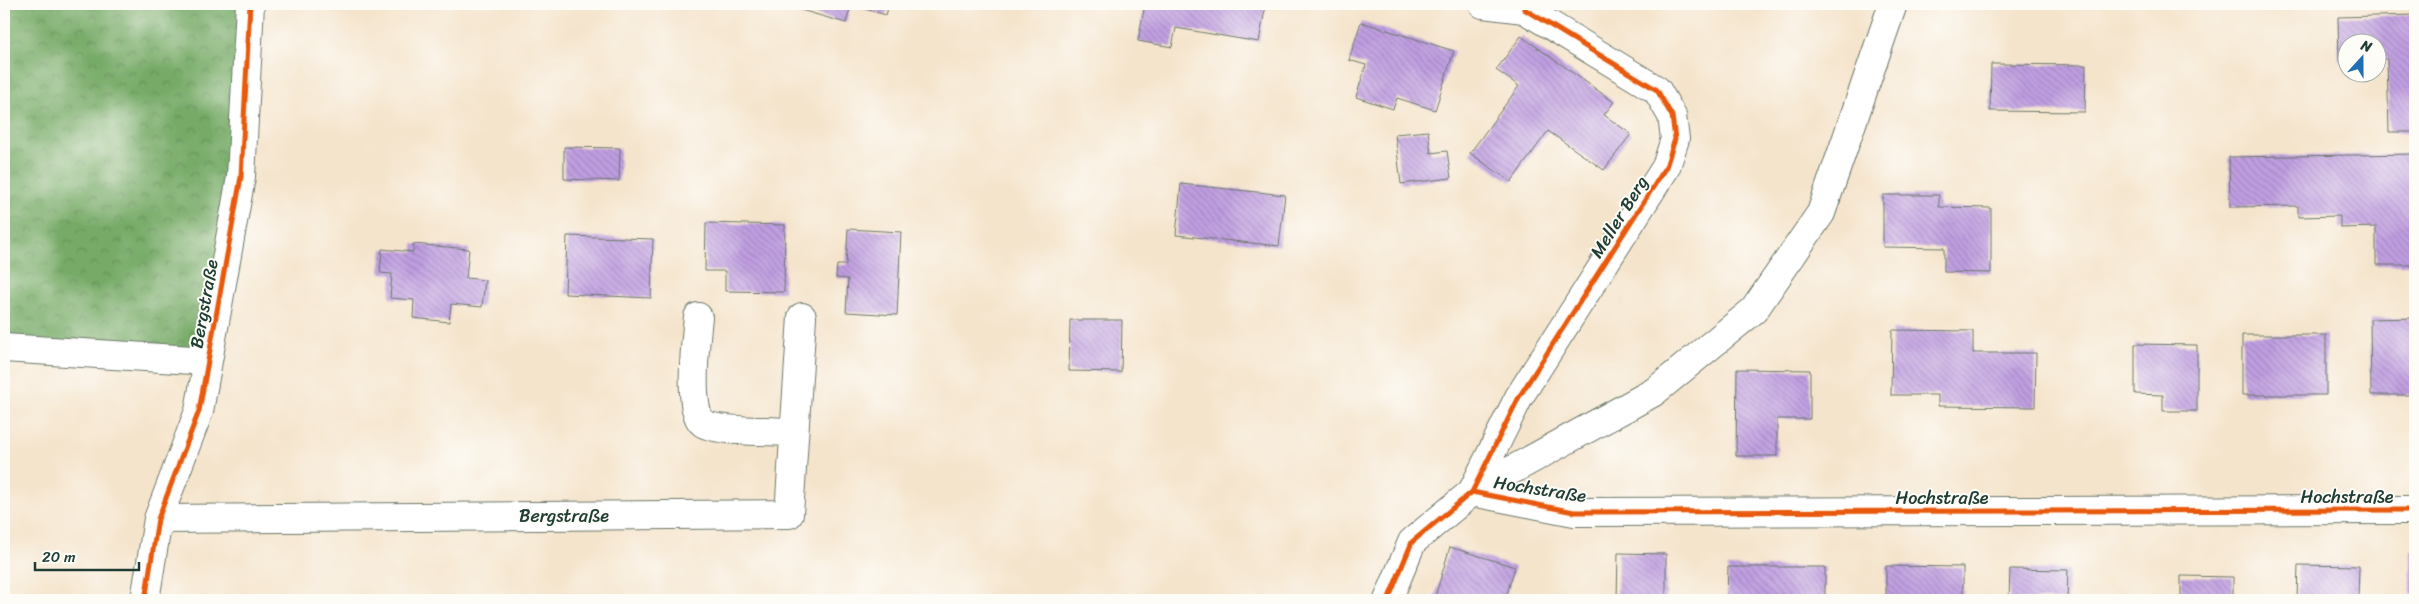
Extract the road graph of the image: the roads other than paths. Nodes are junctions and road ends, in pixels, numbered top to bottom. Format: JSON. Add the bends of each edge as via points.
{"nodes":[{"id":1,"x":250,"y":4,"type":"edge"},
{"id":2,"x":1483,"y":4,"type":"edge"},
{"id":3,"x":1893,"y":4,"type":"edge"},
{"id":4,"x":1522,"y":6,"type":"edge"},
{"id":5,"x":698,"y":317,"type":"dead end"},
{"id":6,"x":802,"y":317,"type":"dead end"},
{"id":7,"x":4,"y":348,"type":"edge"},
{"id":8,"x":208,"y":361,"type":"junction"},
{"id":9,"x":794,"y":432,"type":"junction"},
{"id":10,"x":1472,"y":492,"type":"junction"},
{"id":11,"x":2415,"y":510,"type":"edge"},
{"id":12,"x":158,"y":519,"type":"junction"},
{"id":13,"x":144,"y":600,"type":"edge"},
{"id":14,"x":1388,"y":600,"type":"edge"}],
"edges":[{"from":1,"to":8,"type":"street","name":"Bergstraße","via":[[241,177]]},
{"from":2,"to":4,"type":"street","name":"Meller Berg"},
{"from":3,"to":10,"type":"street","via":[[1822,213],[1754,310],[1654,392]]},
{"from":4,"to":10,"type":"street","name":"Meller Berg","via":[[1657,90],[1672,116],[1675,139],[1666,167],[1519,397]]},
{"from":5,"to":9,"type":"street","via":[[694,377],[696,413],[702,422],[716,428]]},
{"from":6,"to":9,"type":"street"},
{"from":7,"to":8,"type":"street"},
{"from":8,"to":12,"type":"street","name":"Bergstraße","via":[[199,412]]},
{"from":9,"to":12,"type":"street","name":"Bergstraße","via":[[789,514]]},
{"from":10,"to":11,"type":"street","name":"Hochstraße","via":[[1574,512]]},
{"from":10,"to":14,"type":"street","via":[[1412,542]]},
{"from":12,"to":13,"type":"street","name":"Bergstraße"}]}
